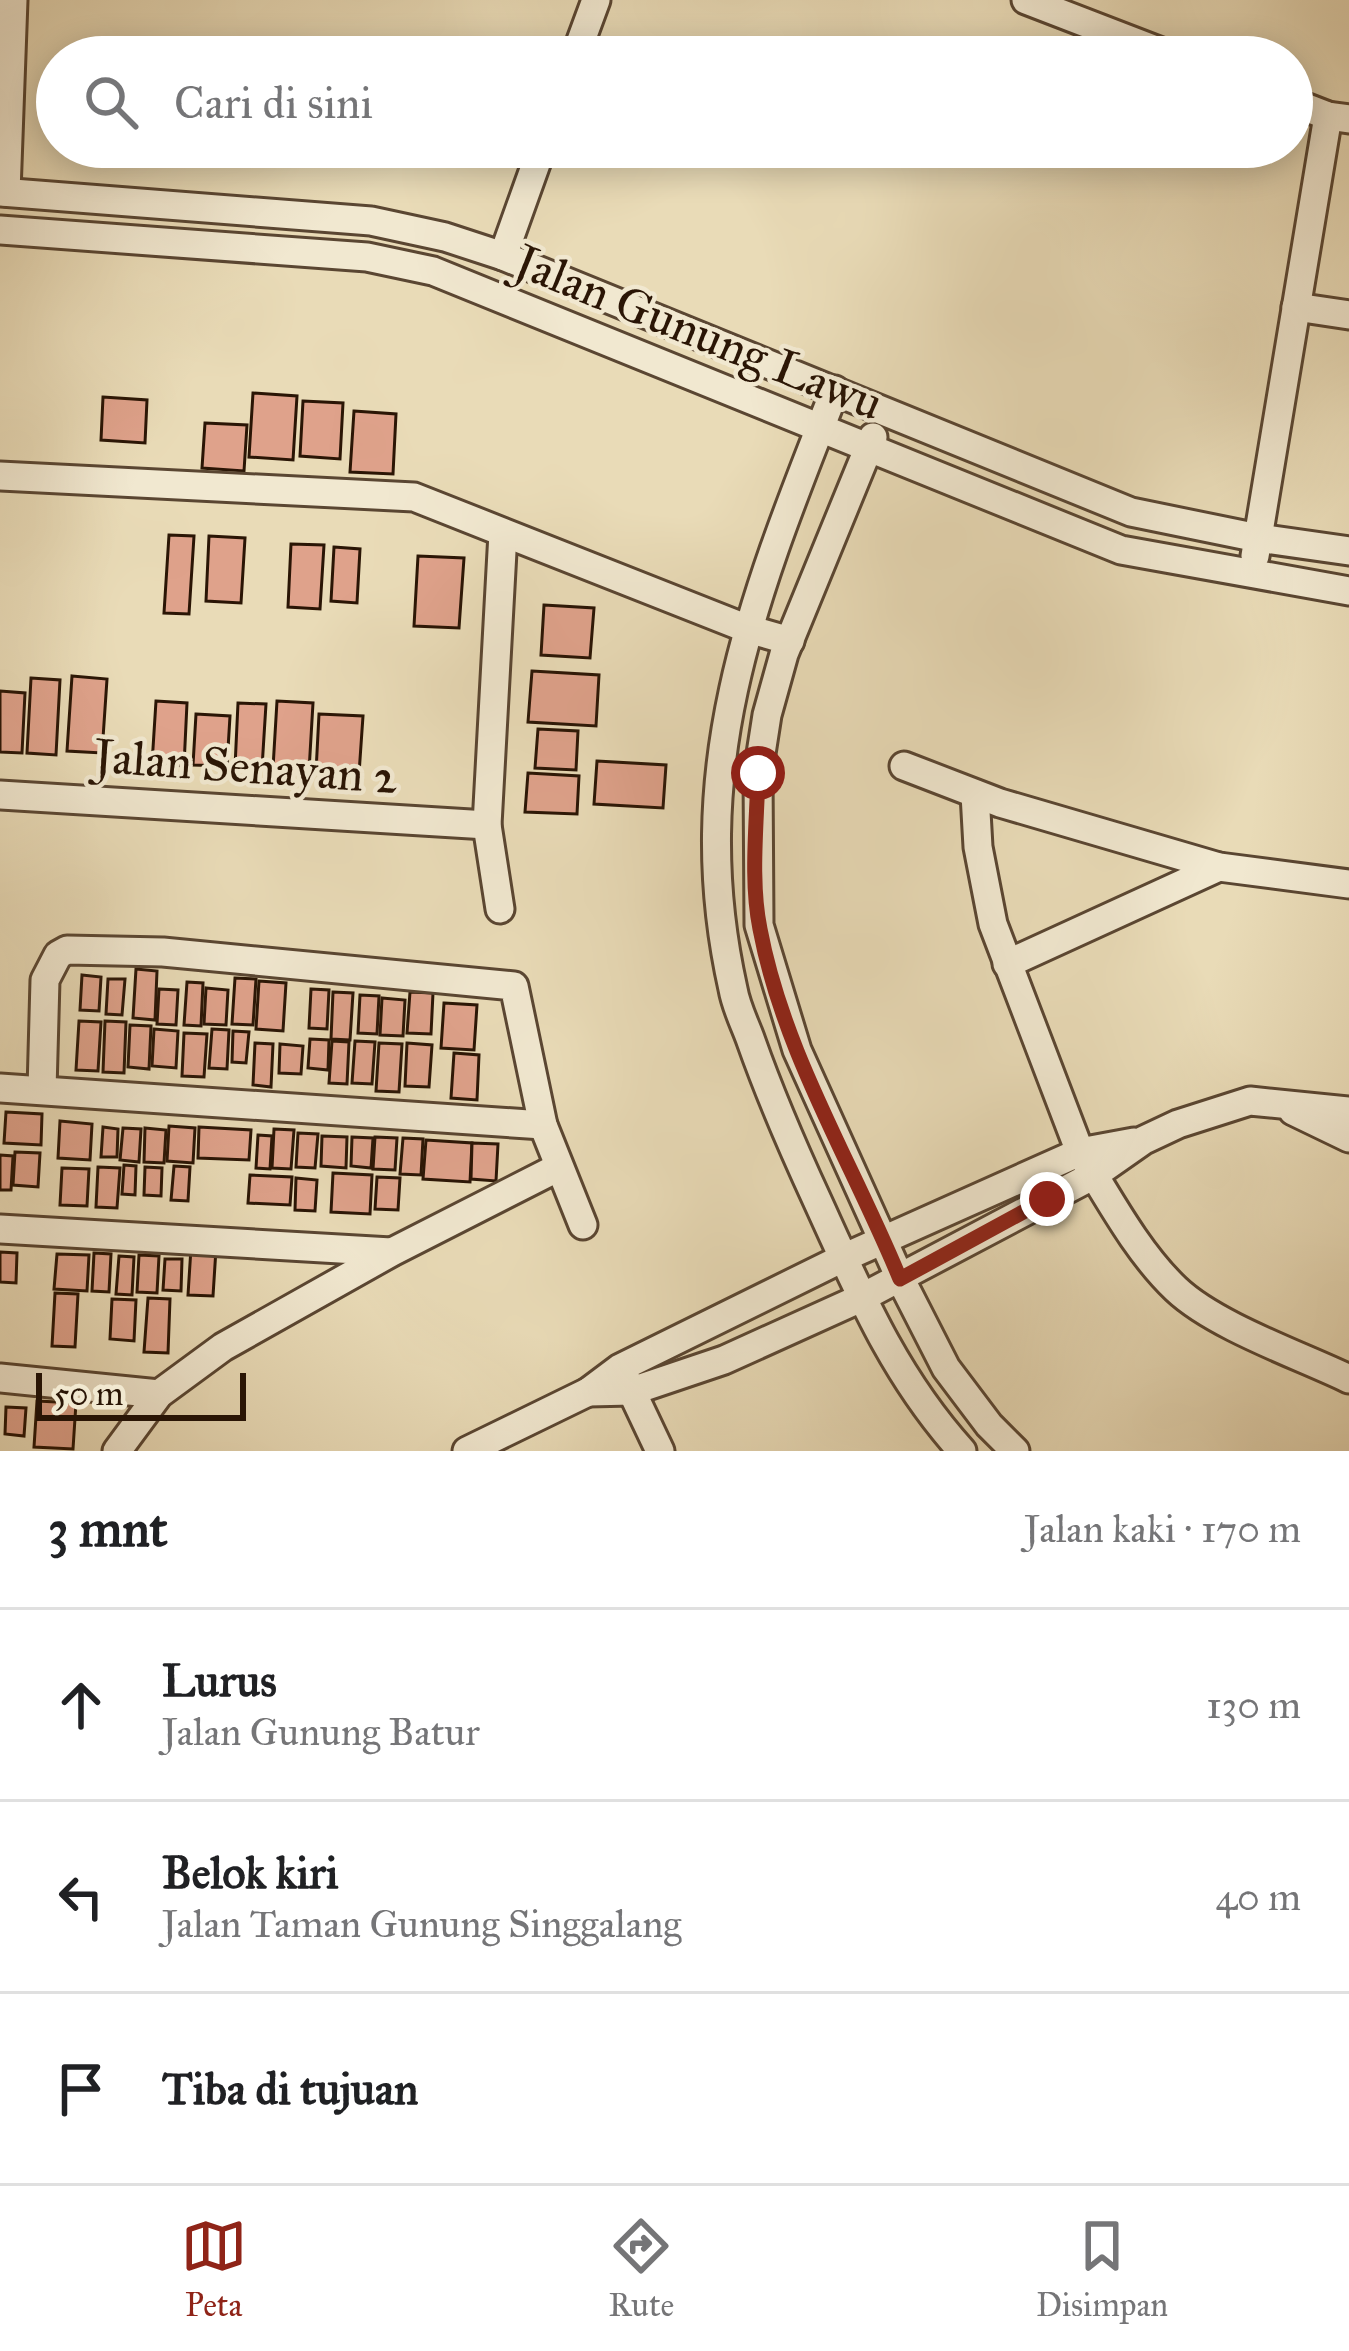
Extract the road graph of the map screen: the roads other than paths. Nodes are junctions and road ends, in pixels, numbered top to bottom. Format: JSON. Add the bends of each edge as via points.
{"nodes":[{"id":1,"x":13,"y":0,"type":"edge"},
{"id":2,"x":596,"y":0,"type":"edge"},
{"id":3,"x":1026,"y":0,"type":"edge"},
{"id":4,"x":583,"y":36,"type":"edge"},
{"id":5,"x":1119,"y":36,"type":"edge"},
{"id":6,"x":1339,"y":118,"type":"edge"},
{"id":7,"x":534,"y":168,"type":"edge"},
{"id":8,"x":3,"y":192,"type":"edge"},
{"id":9,"x":0,"y":230,"type":"edge"},
{"id":10,"x":503,"y":256,"type":"junction"},
{"id":11,"x":1296,"y":307,"type":"junction"},
{"id":12,"x":1349,"y":315,"type":"edge"},
{"id":13,"x":835,"y":390,"type":"junction"},
{"id":14,"x":884,"y":411,"type":"junction"},
{"id":15,"x":819,"y":430,"type":"junction"},
{"id":16,"x":868,"y":450,"type":"junction"},
{"id":17,"x":0,"y":476,"type":"edge"},
{"id":18,"x":502,"y":532,"type":"junction"},
{"id":19,"x":1258,"y":538,"type":"junction"},
{"id":20,"x":1349,"y":551,"type":"edge"},
{"id":21,"x":1251,"y":576,"type":"junction"},
{"id":22,"x":1349,"y":591,"type":"edge"},
{"id":23,"x":748,"y":628,"type":"junction"},
{"id":24,"x":790,"y":640,"type":"junction"},
{"id":25,"x":904,"y":766,"type":"dead end"},
{"id":26,"x":975,"y":794,"type":"junction"},
{"id":27,"x":0,"y":796,"type":"edge"},
{"id":28,"x":487,"y":826,"type":"junction"},
{"id":29,"x":718,"y":859,"type":"junction"},
{"id":30,"x":757,"y":859,"type":"junction"},
{"id":31,"x":1219,"y":867,"type":"junction"},
{"id":32,"x":1349,"y":884,"type":"edge"},
{"id":33,"x":500,"y":909,"type":"dead end"},
{"id":34,"x":1007,"y":964,"type":"junction"},
{"id":35,"x":0,"y":1088,"type":"edge"},
{"id":36,"x":42,"y":1090,"type":"junction"},
{"id":37,"x":1274,"y":1102,"type":"junction"},
{"id":38,"x":1349,"y":1111,"type":"edge"},
{"id":39,"x":543,"y":1125,"type":"junction"},
{"id":40,"x":1349,"y":1138,"type":"edge"},
{"id":41,"x":1087,"y":1163,"type":"junction"},
{"id":42,"x":557,"y":1168,"type":"junction"},
{"id":43,"x":583,"y":1225,"type":"dead end"},
{"id":44,"x":0,"y":1229,"type":"edge"},
{"id":45,"x":884,"y":1240,"type":"junction"},
{"id":46,"x":392,"y":1252,"type":"junction"},
{"id":47,"x":843,"y":1258,"type":"junction"},
{"id":48,"x":900,"y":1279,"type":"junction"},
{"id":49,"x":862,"y":1298,"type":"junction"},
{"id":50,"x":0,"y":1378,"type":"edge"},
{"id":51,"x":1349,"y":1379,"type":"edge"},
{"id":52,"x":626,"y":1380,"type":"junction"},
{"id":53,"x":159,"y":1394,"type":"junction"},
{"id":54,"x":117,"y":1451,"type":"edge"},
{"id":55,"x":467,"y":1451,"type":"edge"},
{"id":56,"x":660,"y":1451,"type":"edge"},
{"id":57,"x":962,"y":1451,"type":"edge"},
{"id":58,"x":1015,"y":1451,"type":"edge"}],
"edges":[{"from":1,"to":8,"type":"street"},
{"from":2,"to":4,"type":"street"},
{"from":3,"to":5,"type":"street"},
{"from":6,"to":11,"type":"street"},
{"from":7,"to":10,"type":"street"},
{"from":8,"to":10,"type":"street","name":"Jalan Gunung Lawu","via":[[370,221]]},
{"from":9,"to":15,"type":"street","name":"Jalan Gunung Lawu","via":[[367,257],[433,272]]},
{"from":10,"to":13,"type":"street","name":"Jalan Gunung Lawu"},
{"from":11,"to":12,"type":"street"},
{"from":11,"to":19,"type":"street"},
{"from":13,"to":14,"type":"street","name":"Jalan Gunung Lawu"},
{"from":13,"to":15,"type":"street"},
{"from":14,"to":16,"type":"street"},
{"from":14,"to":19,"type":"street","name":"Jalan Gunung Lawu","via":[[1132,512]]},
{"from":15,"to":16,"type":"street","name":"Jalan Gunung Lawu"},
{"from":15,"to":23,"type":"street"},
{"from":16,"to":21,"type":"street","name":"Jalan Gunung Lawu","via":[[1121,550]]},
{"from":16,"to":24,"type":"street"},
{"from":17,"to":18,"type":"street","via":[[414,497]]},
{"from":18,"to":23,"type":"street"},
{"from":18,"to":28,"type":"street"},
{"from":19,"to":20,"type":"street","name":"Jalan Gunung Lawu"},
{"from":19,"to":21,"type":"street"},
{"from":21,"to":22,"type":"street","name":"Jalan Gunung Lawu"},
{"from":23,"to":24,"type":"street"},
{"from":23,"to":29,"type":"street","via":[[720,748]]},
{"from":24,"to":30,"type":"street","via":[[758,773]]},
{"from":25,"to":26,"type":"street"},
{"from":26,"to":31,"type":"street"},
{"from":26,"to":34,"type":"street","via":[[985,894]]},
{"from":27,"to":28,"type":"street","name":"Jalan Senayan 2"},
{"from":28,"to":33,"type":"street"},
{"from":29,"to":30,"type":"street"},
{"from":29,"to":47,"type":"street","via":[[733,994]]},
{"from":30,"to":45,"type":"street","via":[[759,925],[772,978]]},
{"from":31,"to":32,"type":"street"},
{"from":31,"to":34,"type":"street"},
{"from":34,"to":41,"type":"street"},
{"from":35,"to":36,"type":"street"},
{"from":36,"to":39,"type":"street"},
{"from":36,"to":39,"type":"street","via":[[45,980],[58,955],[163,952],[514,986]]},
{"from":37,"to":38,"type":"street"},
{"from":37,"to":40,"type":"street"},
{"from":37,"to":41,"type":"street","via":[[1228,1106]]},
{"from":39,"to":42,"type":"street"},
{"from":41,"to":45,"type":"street"},
{"from":41,"to":48,"type":"street"},
{"from":41,"to":51,"type":"street","via":[[1177,1290]]},
{"from":42,"to":43,"type":"street"},
{"from":42,"to":46,"type":"street"},
{"from":44,"to":46,"type":"street"},
{"from":45,"to":47,"type":"street"},
{"from":45,"to":48,"type":"street"},
{"from":46,"to":53,"type":"street","via":[[223,1347]]},
{"from":47,"to":49,"type":"street"},
{"from":47,"to":52,"type":"street"},
{"from":48,"to":49,"type":"street"},
{"from":48,"to":58,"type":"street","via":[[946,1368]]},
{"from":49,"to":52,"type":"street","via":[[724,1360]]},
{"from":49,"to":57,"type":"street","via":[[894,1363]]},
{"from":50,"to":53,"type":"street"},
{"from":52,"to":55,"type":"street"},
{"from":52,"to":56,"type":"street"},
{"from":53,"to":54,"type":"street"}]}
